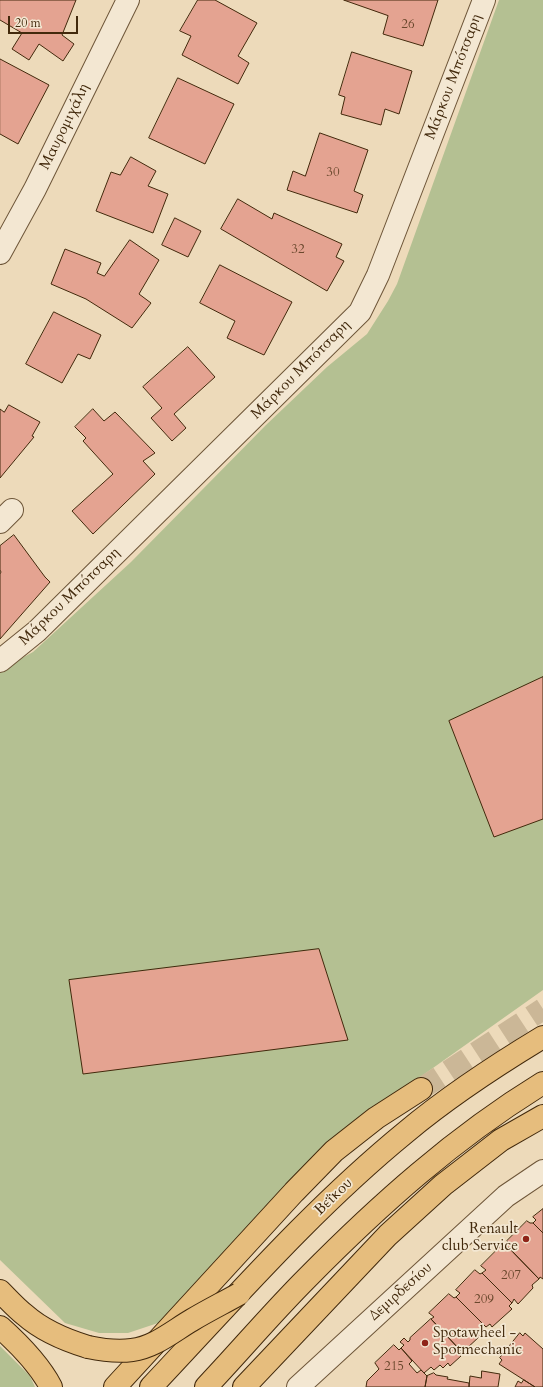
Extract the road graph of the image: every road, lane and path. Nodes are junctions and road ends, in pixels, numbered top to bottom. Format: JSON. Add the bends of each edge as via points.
{"nodes":[{"id":1,"x":128,"y":0,"type":"edge"},
{"id":2,"x":484,"y":0,"type":"edge"},
{"id":3,"x":0,"y":253,"type":"edge"},
{"id":4,"x":0,"y":661,"type":"edge"},
{"id":5,"x":543,"y":1037,"type":"edge"},
{"id":6,"x":543,"y":1084,"type":"edge"},
{"id":7,"x":421,"y":1089,"type":"tunnel mouth"},
{"id":8,"x":543,"y":1116,"type":"edge"},
{"id":9,"x":543,"y":1170,"type":"edge"},
{"id":10,"x":0,"y":1291,"type":"edge"},
{"id":11,"x":239,"y":1294,"type":"junction"},
{"id":12,"x":0,"y":1327,"type":"edge"},
{"id":13,"x":51,"y":1387,"type":"edge"},
{"id":14,"x":115,"y":1387,"type":"edge"},
{"id":15,"x":151,"y":1387,"type":"edge"},
{"id":16,"x":206,"y":1387,"type":"edge"},
{"id":17,"x":244,"y":1387,"type":"edge"},
{"id":18,"x":298,"y":1387,"type":"edge"}],
"edges":[{"from":1,"to":3,"type":"street","name":"Μαυρομιχάλη","via":[[35,190]]},
{"from":2,"to":4,"type":"street","name":"Μάρκου Μπότσαρη","via":[[378,274],[360,312],[37,631]]},
{"from":5,"to":11,"type":"main road","name":"Βεΐκου","via":[[461,1089],[406,1131],[356,1175],[273,1256]]},
{"from":6,"to":16,"type":"main road","via":[[485,1121],[431,1162],[384,1203],[306,1279]]},
{"from":7,"to":14,"type":"main road","via":[[376,1118],[334,1151]]},
{"from":8,"to":17,"type":"main road","via":[[501,1140],[443,1185],[393,1230]]},
{"from":9,"to":18,"type":"street","name":"Δεμιρδεσίου","via":[[506,1196]]},
{"from":10,"to":11,"type":"main road","bridge":true,"via":[[25,1315],[57,1336],[88,1348],[108,1350],[131,1350],[144,1346],[167,1336]]},
{"from":11,"to":15,"type":"main road","name":"Βεΐκου","bridge":true},
{"from":12,"to":13,"type":"main road","via":[[40,1370]]}]}
